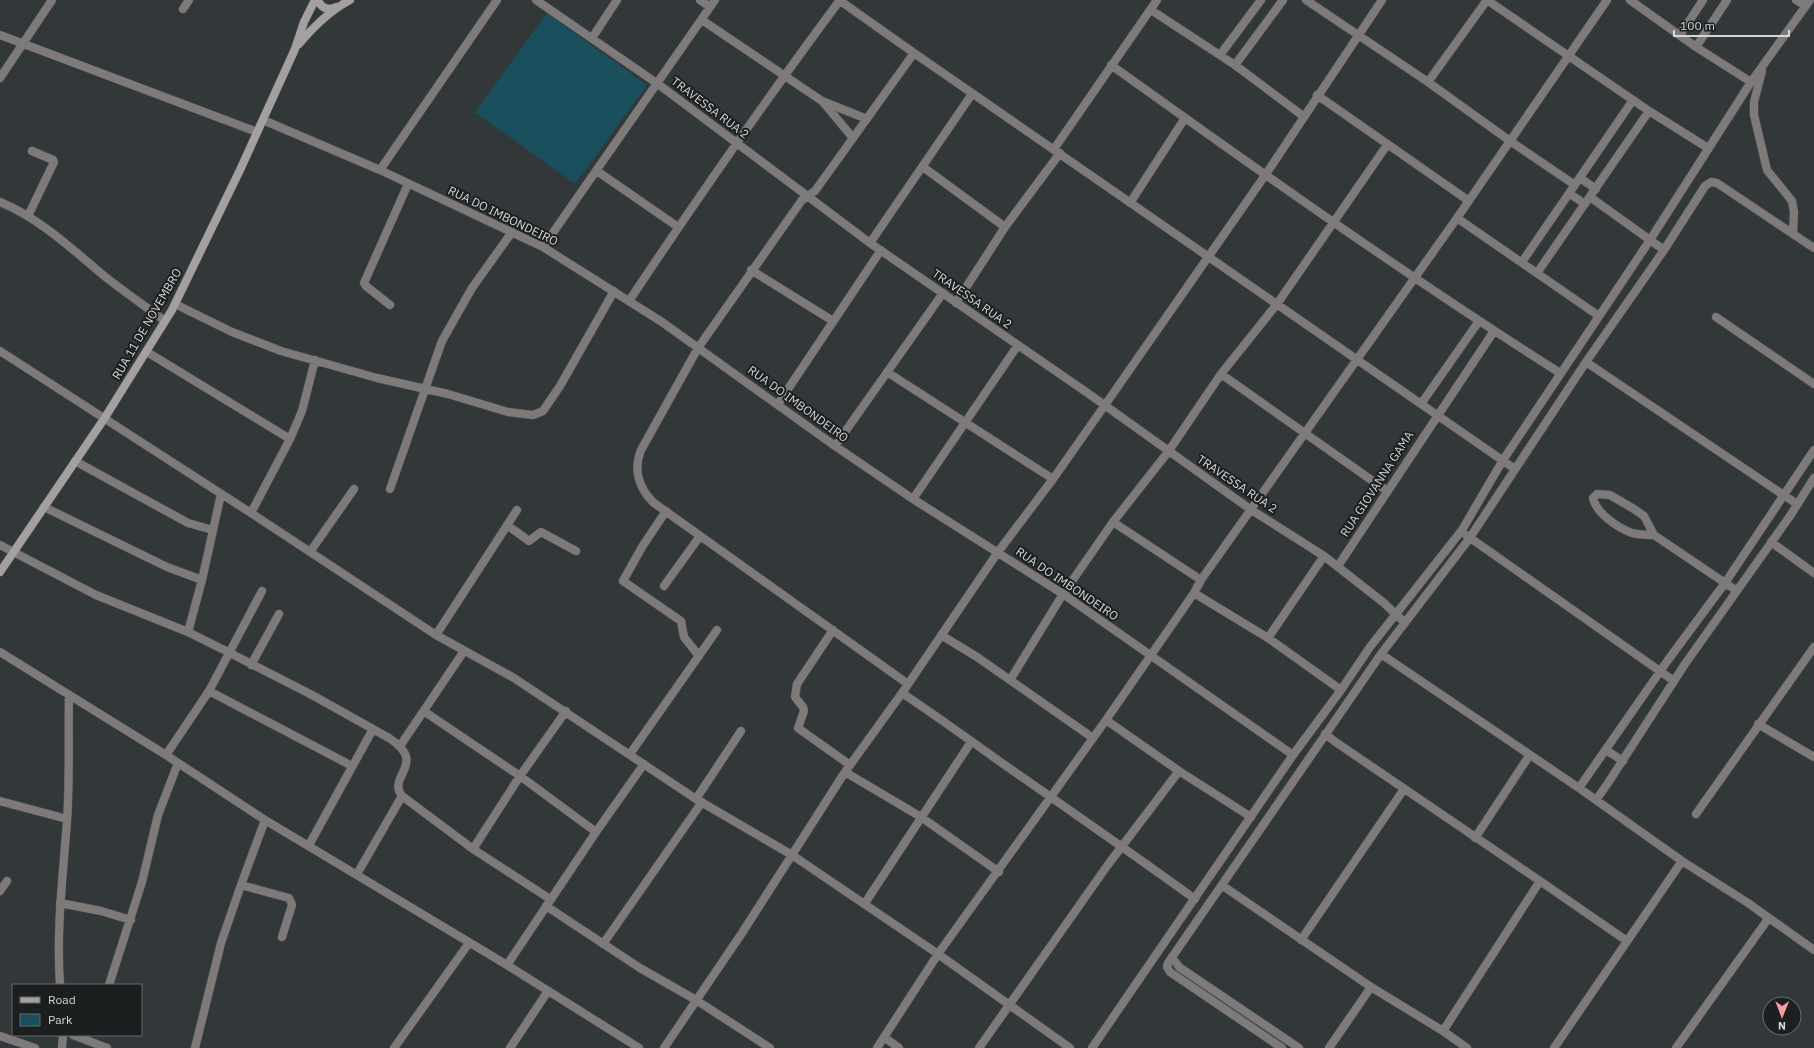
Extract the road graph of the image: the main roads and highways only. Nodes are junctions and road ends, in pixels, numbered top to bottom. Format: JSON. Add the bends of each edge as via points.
{"nodes":[{"id":1,"x":314,"y":0,"type":"edge"},
{"id":2,"x":318,"y":0,"type":"edge"},
{"id":3,"x":350,"y":0,"type":"edge"},
{"id":4,"x":340,"y":3,"type":"edge"},
{"id":5,"x":295,"y":49,"type":"junction"},
{"id":6,"x":0,"y":572,"type":"edge"}],
"edges":[{"from":1,"to":5,"type":"main road","name":"RUA 11 DE NOVEMBRO"},
{"from":2,"to":4,"type":"main road","via":[[321,6],[330,9]]},
{"from":3,"to":4,"type":"main road","name":"RUA 11 DE NOVEMBRO"},
{"from":4,"to":5,"type":"main road","name":"RUA 11 DE NOVEMBRO","via":[[316,24]]},
{"from":5,"to":6,"type":"main road","name":"RUA 11 DE NOVEMBRO","via":[[175,304],[104,419]]}]}
